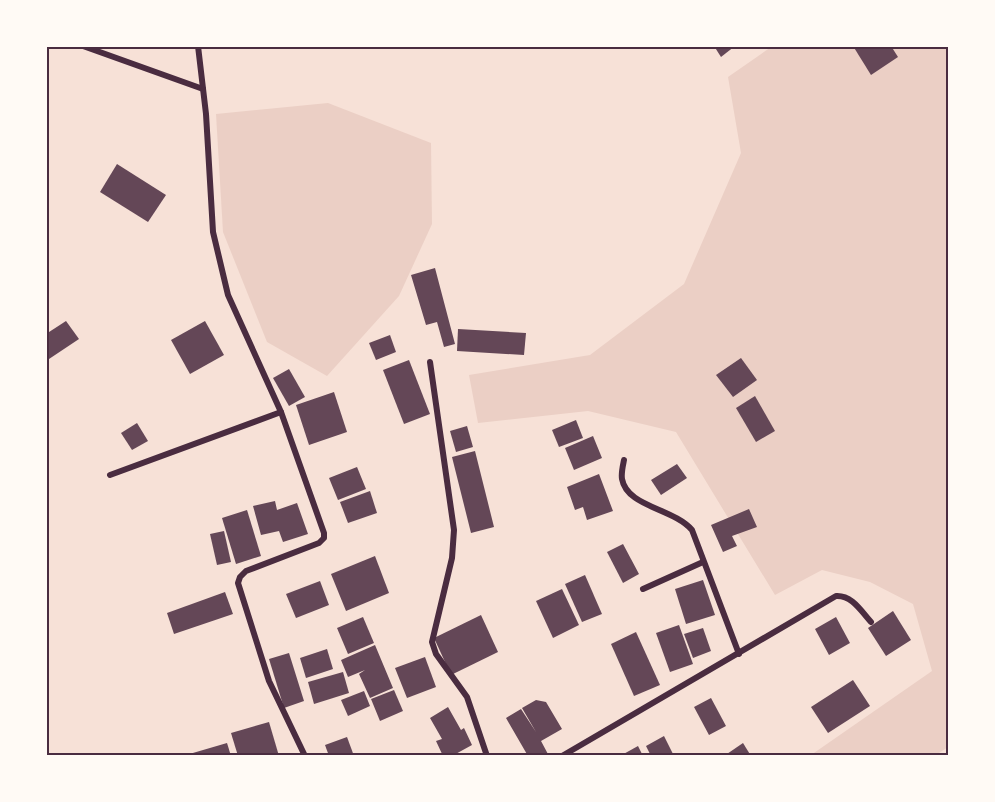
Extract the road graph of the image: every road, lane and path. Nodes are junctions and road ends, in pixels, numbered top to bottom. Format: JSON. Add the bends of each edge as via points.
{"nodes":[{"id":1,"x":83,"y":46,"type":"edge"},
{"id":2,"x":198,"y":46,"type":"edge"},
{"id":3,"x":203,"y":89,"type":"junction"},
{"id":4,"x":429,"y":362,"type":"dead end"},
{"id":5,"x":281,"y":412,"type":"junction"},
{"id":6,"x":624,"y":460,"type":"dead end"},
{"id":7,"x":110,"y":475,"type":"dead end"},
{"id":8,"x":703,"y":562,"type":"junction"},
{"id":9,"x":643,"y":589,"type":"dead end"},
{"id":10,"x":870,"y":622,"type":"dead end"},
{"id":11,"x":739,"y":654,"type":"junction"},
{"id":12,"x":305,"y":756,"type":"edge"},
{"id":13,"x":487,"y":756,"type":"edge"},
{"id":14,"x":562,"y":756,"type":"edge"}],
"edges":[{"from":1,"to":3,"type":"street"},
{"from":2,"to":3,"type":"street"},
{"from":3,"to":5,"type":"street","via":[[213,232],[228,295]]},
{"from":4,"to":13,"type":"street","via":[[454,530],[452,558],[432,642],[436,654],[467,697]]},
{"from":5,"to":7,"type":"street"},
{"from":5,"to":12,"type":"street","via":[[324,538],[246,571],[238,583],[269,681]]},
{"from":6,"to":8,"type":"street","via":[[622,478],[633,496],[685,521]]},
{"from":8,"to":9,"type":"street"},
{"from":8,"to":11,"type":"street"},
{"from":10,"to":11,"type":"street","via":[[852,601],[836,596]]},
{"from":11,"to":14,"type":"street"}]}
